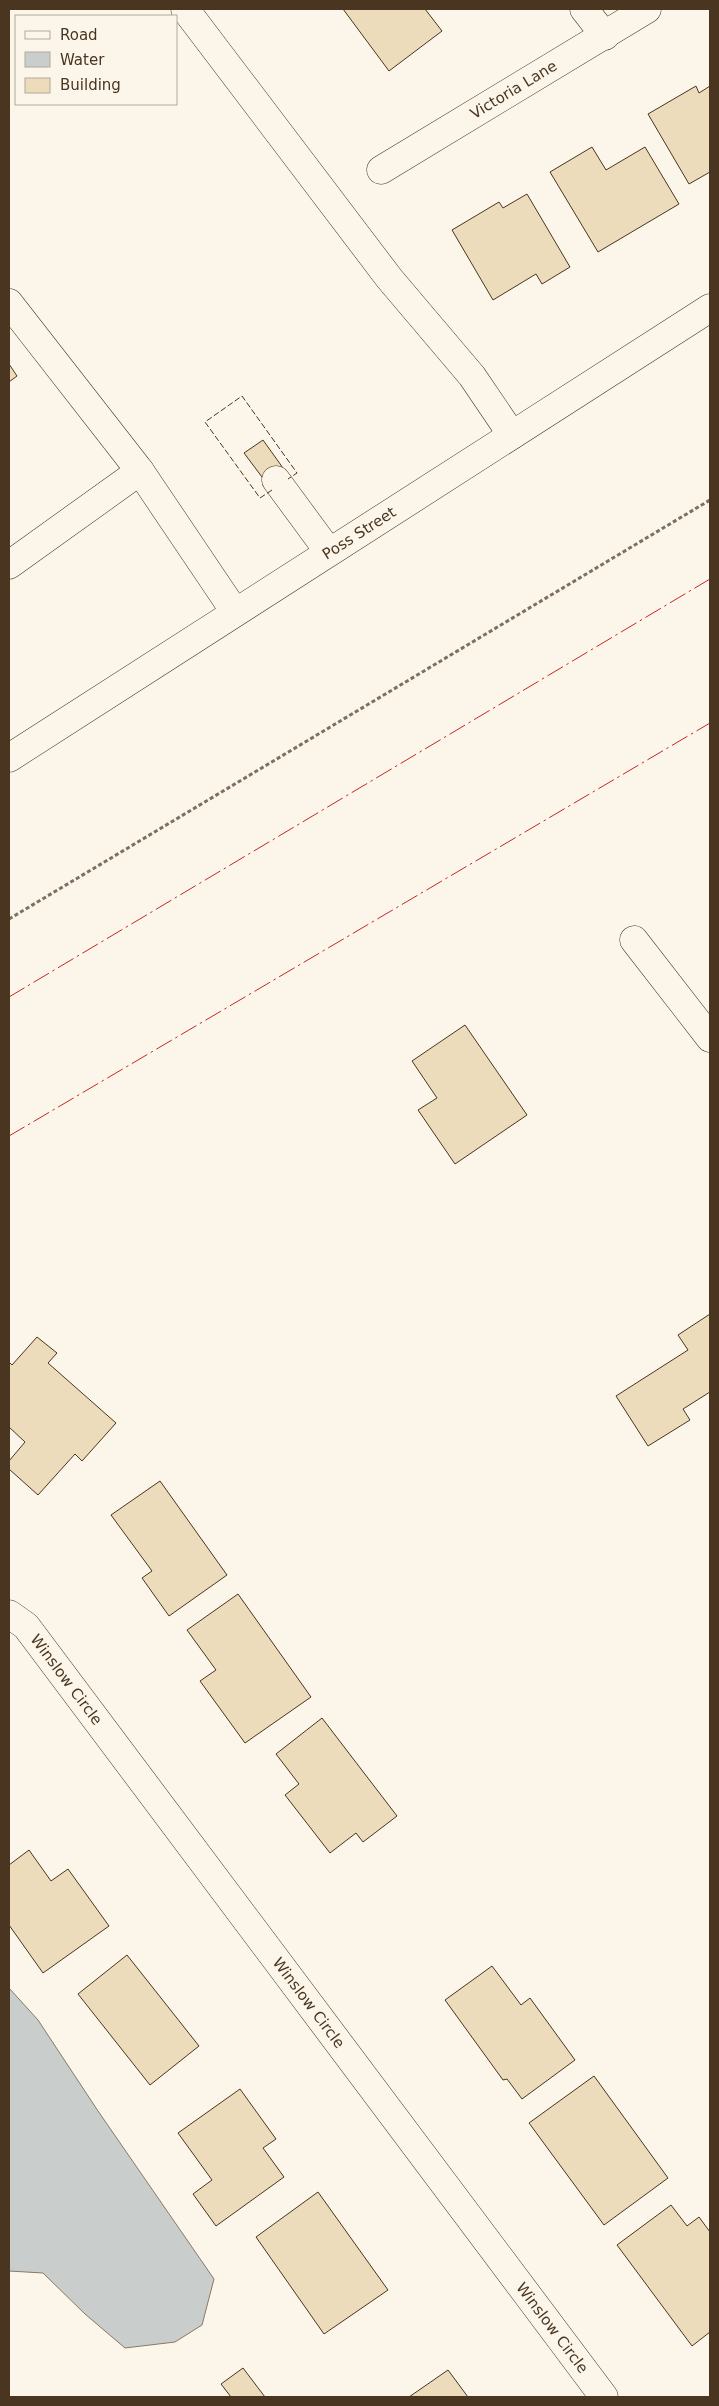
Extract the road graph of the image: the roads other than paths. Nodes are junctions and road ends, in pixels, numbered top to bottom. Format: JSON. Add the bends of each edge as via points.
{"nodes":[{"id":1,"x":185,"y":9,"type":"edge"},
{"id":2,"x":584,"y":9,"type":"edge"},
{"id":3,"x":647,"y":9,"type":"edge"},
{"id":4,"x":605,"y":36,"type":"junction"},
{"id":5,"x":381,"y":170,"type":"dead end"},
{"id":6,"x":9,"y":303,"type":"edge"},
{"id":7,"x":710,"y":308,"type":"edge"},
{"id":8,"x":512,"y":435,"type":"junction"},
{"id":9,"x":140,"y":472,"type":"junction"},
{"id":10,"x":276,"y":480,"type":"dead end"},
{"id":11,"x":329,"y":552,"type":"junction"},
{"id":12,"x":9,"y":565,"type":"edge"},
{"id":13,"x":235,"y":612,"type":"junction"},
{"id":14,"x":9,"y":758,"type":"edge"},
{"id":15,"x":634,"y":940,"type":"dead end"},
{"id":16,"x":710,"y":1038,"type":"edge"},
{"id":17,"x":9,"y":1614,"type":"edge"},
{"id":18,"x":604,"y":2397,"type":"edge"}],
"edges":[{"from":1,"to":8,"type":"street","via":[[389,278],[472,376]]},
{"from":2,"to":4,"type":"street"},
{"from":3,"to":4,"type":"street","name":"Victoria Lane"},
{"from":4,"to":5,"type":"street","name":"Victoria Lane"},
{"from":6,"to":9,"type":"street"},
{"from":7,"to":8,"type":"street","name":"Poss Street"},
{"from":8,"to":11,"type":"street","name":"Poss Street"},
{"from":9,"to":12,"type":"street"},
{"from":9,"to":13,"type":"street"},
{"from":10,"to":11,"type":"street"},
{"from":11,"to":13,"type":"street","name":"Poss Street"},
{"from":13,"to":14,"type":"street","name":"Poss Street"},
{"from":15,"to":16,"type":"street"},
{"from":17,"to":18,"type":"street","name":"Winslow Circle","via":[[26,1626]]}]}
